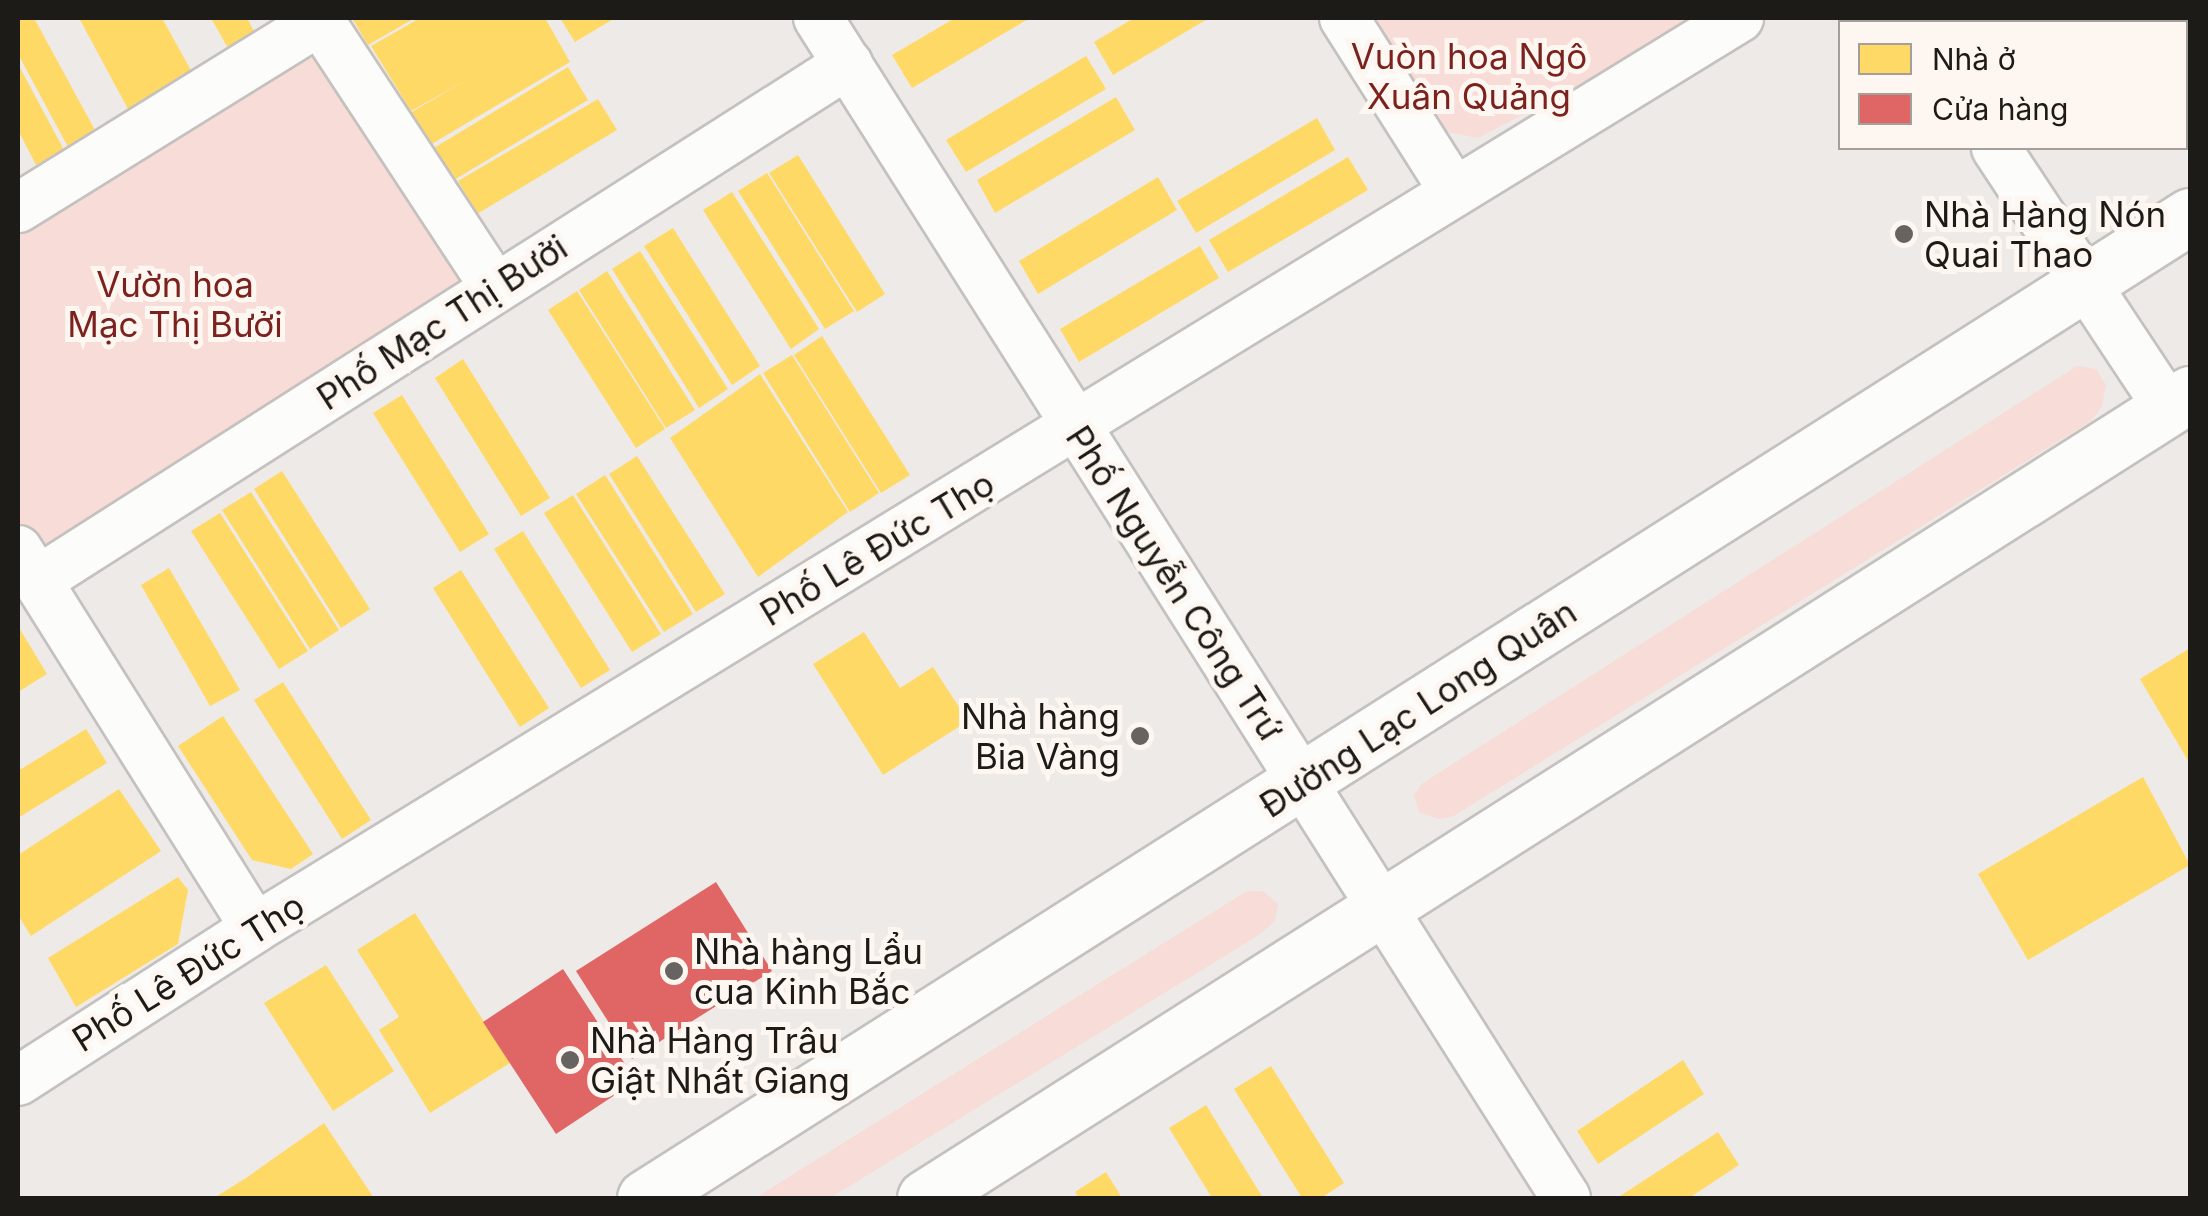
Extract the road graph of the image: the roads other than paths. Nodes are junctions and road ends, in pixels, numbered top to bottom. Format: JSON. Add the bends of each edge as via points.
{"nodes":[{"id":1,"x":320,"y":18,"type":"edge"},
{"id":2,"x":818,"y":18,"type":"edge"},
{"id":3,"x":1344,"y":18,"type":"edge"},
{"id":4,"x":1739,"y":18,"type":"edge"},
{"id":5,"x":848,"y":64,"type":"junction"},
{"id":6,"x":1997,"y":150,"type":"edge"},
{"id":7,"x":1453,"y":190,"type":"junction"},
{"id":8,"x":18,"y":208,"type":"edge"},
{"id":9,"x":2190,"y":216,"type":"edge"},
{"id":10,"x":2084,"y":282,"type":"junction"},
{"id":11,"x":495,"y":287,"type":"junction"},
{"id":12,"x":2180,"y":402,"type":"edge"},
{"id":13,"x":1074,"y":427,"type":"junction"},
{"id":14,"x":27,"y":565,"type":"edge"},
{"id":15,"x":1302,"y":781,"type":"junction"},
{"id":16,"x":1380,"y":908,"type":"junction"},
{"id":17,"x":255,"y":928,"type":"junction"},
{"id":18,"x":18,"y":1081,"type":"edge"},
{"id":19,"x":645,"y":1198,"type":"edge"},
{"id":20,"x":925,"y":1198,"type":"edge"},
{"id":21,"x":1566,"y":1198,"type":"edge"}],
"edges":[{"from":1,"to":8,"type":"street"},
{"from":1,"to":11,"type":"street"},
{"from":2,"to":5,"type":"street","name":"Phố Nguyễn Công Trứ"},
{"from":3,"to":7,"type":"street"},
{"from":4,"to":7,"type":"street","name":"Phố Lê Đức Thọ"},
{"from":5,"to":11,"type":"street","name":"Phố Mạc Thị Bưởi"},
{"from":5,"to":13,"type":"street","name":"Phố Nguyễn Công Trứ"},
{"from":6,"to":10,"type":"street"},
{"from":7,"to":13,"type":"street","name":"Phố Lê Đức Thọ"},
{"from":9,"to":10,"type":"main road","name":"Đường Lạc Long Quân"},
{"from":10,"to":12,"type":"street"},
{"from":10,"to":15,"type":"main road","name":"Đường Lạc Long Quân"},
{"from":11,"to":14,"type":"street","name":"Phố Mạc Thị Bưởi"},
{"from":12,"to":16,"type":"main road"},
{"from":13,"to":15,"type":"street","name":"Phố Nguyễn Công Trứ"},
{"from":13,"to":17,"type":"street","name":"Phố Lê Đức Thọ"},
{"from":14,"to":17,"type":"street"},
{"from":15,"to":16,"type":"street","name":"Phố Nguyễn Công Trứ"},
{"from":15,"to":19,"type":"main road","name":"Đường Lạc Long Quân"},
{"from":16,"to":20,"type":"main road"},
{"from":16,"to":21,"type":"street","name":"Phố Nguyễn Công Trứ"},
{"from":17,"to":18,"type":"street","name":"Phố Lê Đức Thọ"}]}
